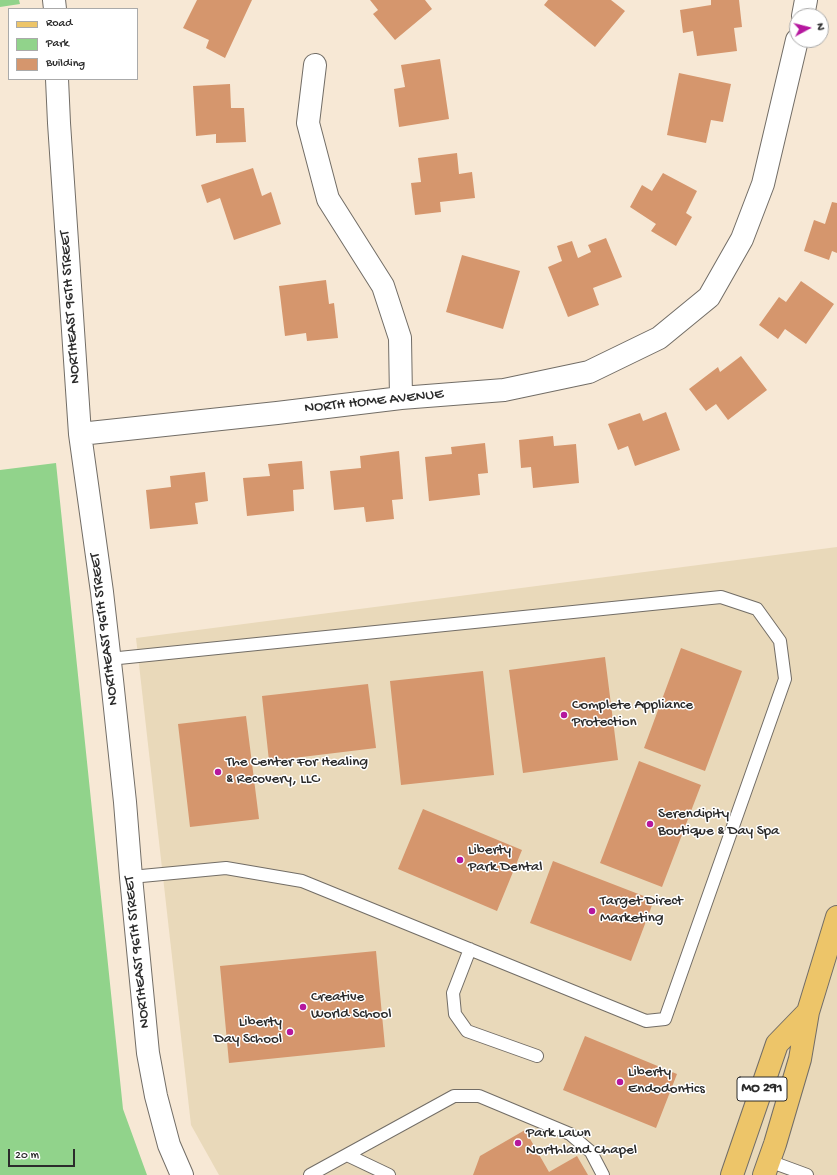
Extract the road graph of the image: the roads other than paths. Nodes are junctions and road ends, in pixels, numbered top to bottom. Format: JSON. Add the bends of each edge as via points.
{"nodes":[{"id":1,"x":795,"y":48,"type":"edge"},
{"id":2,"x":315,"y":65,"type":"dead end"},
{"id":3,"x":57,"y":80,"type":"edge"},
{"id":4,"x":401,"y":398,"type":"junction"},
{"id":5,"x":80,"y":434,"type":"junction"},
{"id":6,"x":109,"y":659,"type":"junction"},
{"id":7,"x":131,"y":877,"type":"junction"},
{"id":8,"x":837,"y":917,"type":"edge"},
{"id":9,"x":470,"y":949,"type":"junction"},
{"id":10,"x":808,"y":1012,"type":"junction"},
{"id":11,"x":537,"y":1056,"type":"dead end"},
{"id":12,"x":346,"y":1155,"type":"junction"},
{"id":13,"x":767,"y":1168,"type":"edge"},
{"id":14,"x":182,"y":1175,"type":"edge"},
{"id":15,"x":310,"y":1175,"type":"edge"},
{"id":16,"x":389,"y":1175,"type":"edge"},
{"id":17,"x":603,"y":1175,"type":"edge"},
{"id":18,"x":732,"y":1175,"type":"edge"},
{"id":19,"x":807,"y":1175,"type":"edge"}],
"edges":[{"from":1,"to":4,"type":"street","name":"NORTH HOME AVENUE","via":[[763,184],[742,239],[709,297],[659,338],[589,372],[504,390]]},
{"from":2,"to":4,"type":"street","via":[[308,123],[328,199],[382,286],[400,338]]},
{"from":3,"to":5,"type":"street","name":"NORTHEAST 96TH STREET"},
{"from":4,"to":5,"type":"street","name":"NORTH HOME AVENUE"},
{"from":5,"to":6,"type":"street","name":"NORTHEAST 96TH STREET"},
{"from":6,"to":7,"type":"street","name":"NORTHEAST 96TH STREET"},
{"from":6,"to":9,"type":"lane","via":[[721,597],[757,609],[780,641],[785,679],[665,1019],[646,1021]]},
{"from":7,"to":9,"type":"lane","via":[[226,868],[302,881]]},
{"from":7,"to":14,"type":"street","name":"NORTHEAST 96TH STREET","via":[[148,1053],[169,1145]]},
{"from":8,"to":10,"type":"main road","number":"MO 291"},
{"from":9,"to":11,"type":"lane","via":[[452,993],[455,1014],[467,1031]]},
{"from":10,"to":13,"type":"main road","number":"MO 291","via":[[800,1059]]},
{"from":10,"to":18,"type":"main road","number":"MO 291","via":[[777,1044]]},
{"from":12,"to":15,"type":"lane"},
{"from":12,"to":16,"type":"lane"},
{"from":12,"to":17,"type":"lane","via":[[454,1096],[479,1096],[570,1134],[591,1152]]},
{"from":13,"to":19,"type":"lane"}]}
